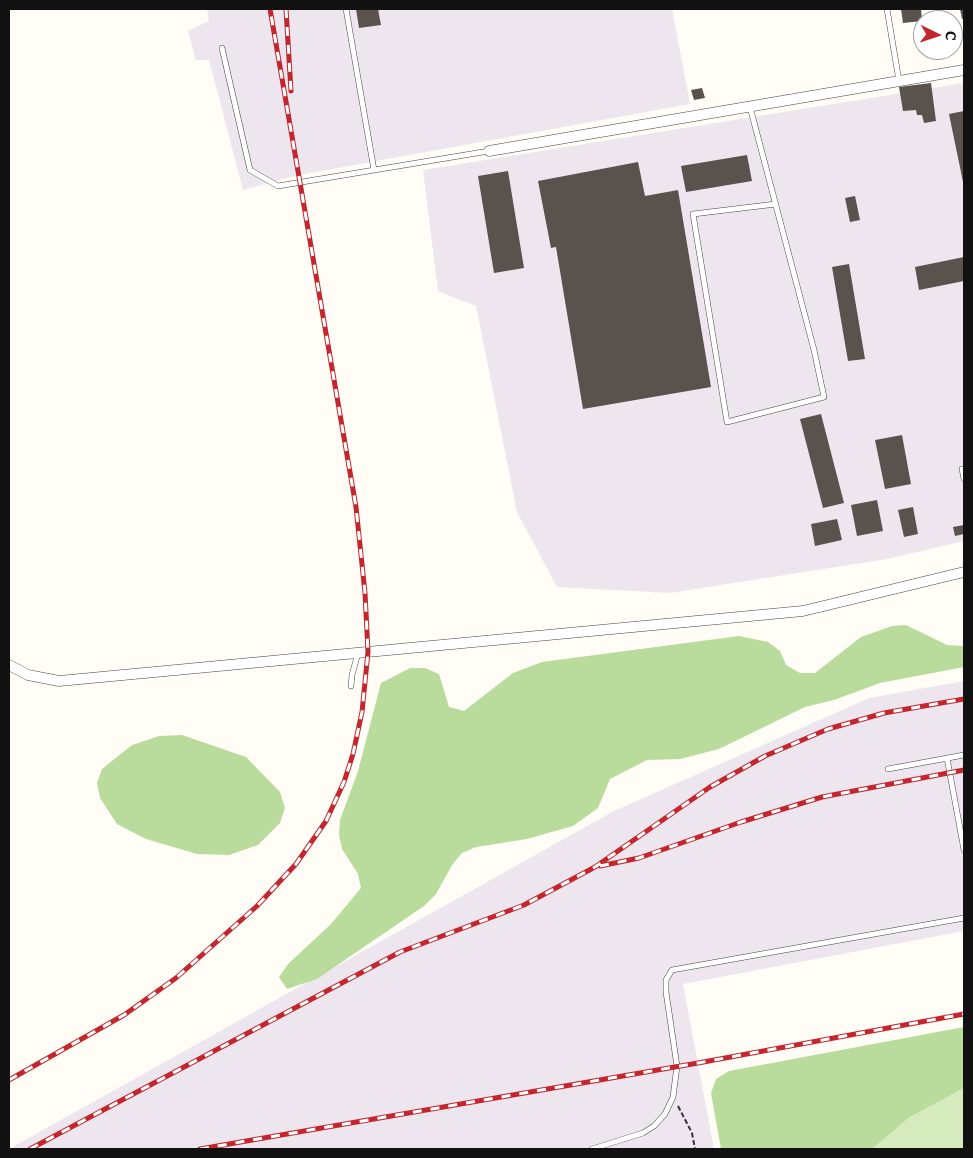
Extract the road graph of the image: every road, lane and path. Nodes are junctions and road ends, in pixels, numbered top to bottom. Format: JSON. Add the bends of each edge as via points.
{"nodes":[{"id":1,"x":346,"y":9,"type":"edge"},
{"id":2,"x":887,"y":9,"type":"edge"},
{"id":3,"x":222,"y":48,"type":"dead end"},
{"id":4,"x":964,"y":70,"type":"edge"},
{"id":5,"x":899,"y":82,"type":"junction"},
{"id":6,"x":750,"y":107,"type":"junction"},
{"id":7,"x":489,"y":151,"type":"joint"},
{"id":8,"x":374,"y":170,"type":"junction"},
{"id":9,"x":776,"y":204,"type":"junction"},
{"id":10,"x":962,"y":469,"type":"dead end"},
{"id":11,"x":964,"y":479,"type":"edge"},
{"id":12,"x":964,"y":572,"type":"edge"},
{"id":13,"x":358,"y":653,"type":"junction"},
{"id":14,"x":9,"y":665,"type":"edge"},
{"id":15,"x":351,"y":686,"type":"dead end"},
{"id":16,"x":964,"y":755,"type":"edge"},
{"id":17,"x":947,"y":758,"type":"junction"},
{"id":18,"x":888,"y":769,"type":"dead end"},
{"id":19,"x":963,"y":836,"type":"edge"},
{"id":20,"x":964,"y":850,"type":"edge"},
{"id":21,"x":964,"y":918,"type":"edge"},
{"id":22,"x":674,"y":1097,"type":"junction"},
{"id":23,"x":592,"y":1149,"type":"edge"},
{"id":24,"x":695,"y":1149,"type":"edge"}],
"edges":[{"from":1,"to":8,"type":"lane"},
{"from":2,"to":5,"type":"lane"},
{"from":3,"to":8,"type":"lane","via":[[250,170],[278,186]]},
{"from":4,"to":5,"type":"street"},
{"from":5,"to":6,"type":"street"},
{"from":6,"to":7,"type":"street"},
{"from":6,"to":9,"type":"lane"},
{"from":7,"to":8,"type":"lane"},
{"from":9,"to":9,"type":"lane","via":[[824,397],[727,422],[693,214]]},
{"from":10,"to":11,"type":"lane"},
{"from":12,"to":13,"type":"street","via":[[803,611]]},
{"from":13,"to":14,"type":"street","via":[[59,681],[28,675]]},
{"from":13,"to":15,"type":"lane"},
{"from":16,"to":17,"type":"lane"},
{"from":17,"to":18,"type":"lane"},
{"from":17,"to":19,"type":"lane"},
{"from":19,"to":20,"type":"lane"},
{"from":21,"to":22,"type":"lane","via":[[672,970],[666,980],[666,992],[676,1066]]},
{"from":22,"to":23,"type":"lane","via":[[666,1114],[654,1126]]},
{"from":22,"to":24,"type":"path","via":[[692,1133]]}]}
